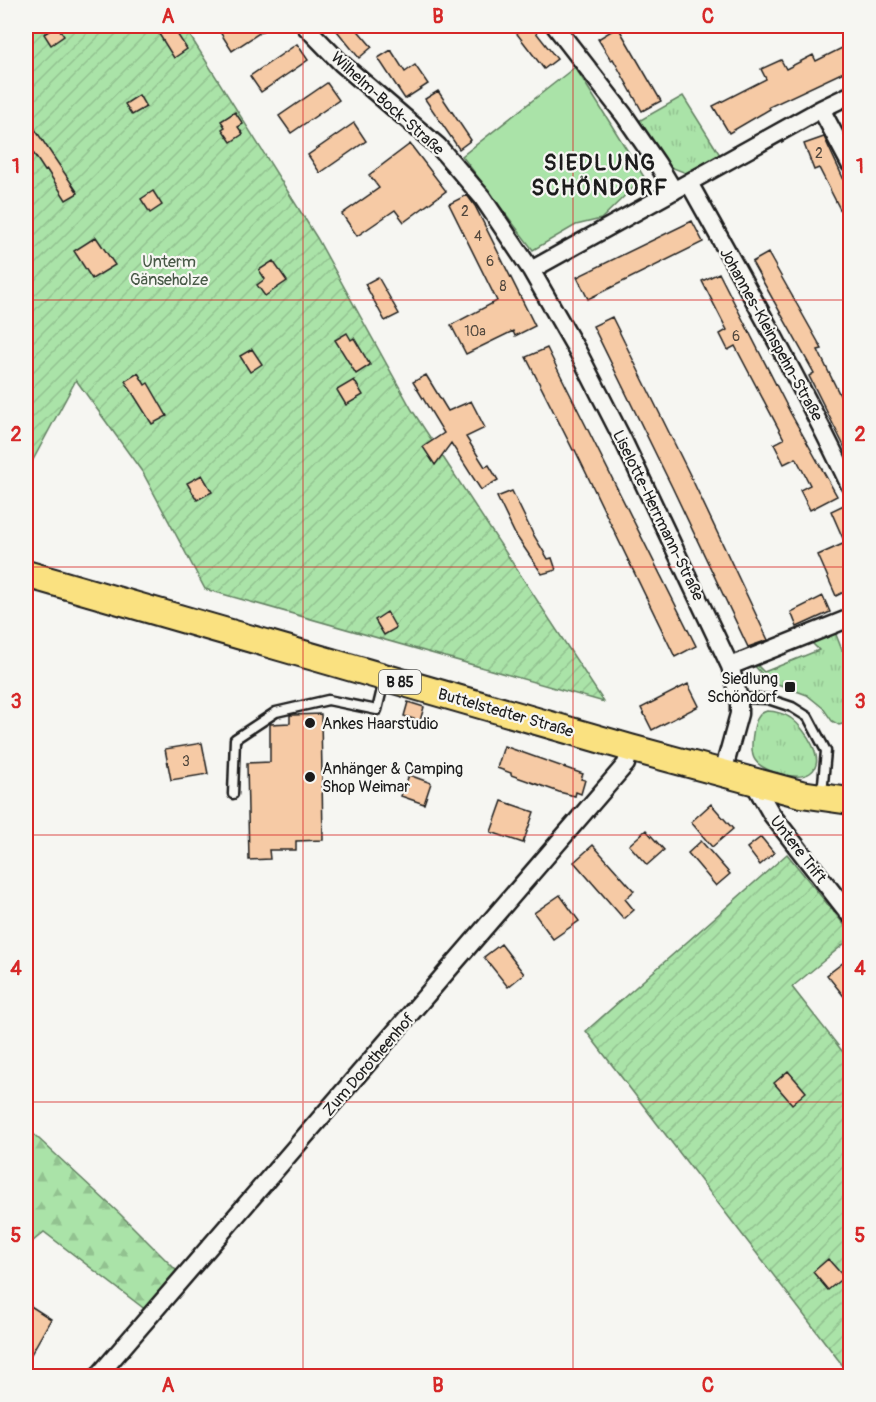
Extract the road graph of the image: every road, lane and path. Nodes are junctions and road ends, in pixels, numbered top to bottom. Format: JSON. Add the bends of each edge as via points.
{"nodes":[{"id":1,"x":305,"y":26,"type":"edge"},
{"id":2,"x":561,"y":27,"type":"edge"},
{"id":3,"x":850,"y":95,"type":"edge"},
{"id":4,"x":821,"y":109,"type":"junction"},
{"id":5,"x":850,"y":164,"type":"edge"},
{"id":6,"x":689,"y":183,"type":"junction"},
{"id":7,"x":674,"y":191,"type":"junction"},
{"id":8,"x":531,"y":270,"type":"junction"},
{"id":9,"x":850,"y":486,"type":"edge"},
{"id":10,"x":26,"y":574,"type":"edge"},
{"id":11,"x":850,"y":618,"type":"edge"},
{"id":12,"x":730,"y":666,"type":"junction"},
{"id":13,"x":385,"y":678,"type":"junction"},
{"id":14,"x":739,"y":698,"type":"junction"},
{"id":15,"x":630,"y":748,"type":"junction"},
{"id":16,"x":723,"y":772,"type":"junction"},
{"id":17,"x":752,"y":780,"type":"junction"},
{"id":18,"x":233,"y":794,"type":"dead end"},
{"id":19,"x":822,"y":798,"type":"junction"},
{"id":20,"x":850,"y":801,"type":"edge"},
{"id":21,"x":850,"y":915,"type":"edge"},
{"id":22,"x":98,"y":1377,"type":"edge"}],
"edges":[{"from":1,"to":8,"type":"street","name":"Wilhelm-Bock-Straße","via":[[341,63],[438,146],[482,197]]},
{"from":2,"to":7,"type":"street"},
{"from":3,"to":4,"type":"street"},
{"from":4,"to":5,"type":"street"},
{"from":4,"to":6,"type":"street"},
{"from":6,"to":7,"type":"street"},
{"from":6,"to":9,"type":"street","name":"Johannes-Kleinspehn-Straße","via":[[794,371]]},
{"from":7,"to":8,"type":"street"},
{"from":8,"to":12,"type":"street","name":"Liselotte-Herrmann-Straße","via":[[573,341],[623,440]]},
{"from":10,"to":13,"type":"main road","name":"Buttelstedter Straße","number":"B 85"},
{"from":11,"to":12,"type":"street"},
{"from":12,"to":14,"type":"street","name":"Liselotte-Herrmann-Straße"},
{"from":13,"to":15,"type":"main road","name":"Buttelstedter Straße","number":"B 85"},
{"from":13,"to":18,"type":"lane","via":[[377,710],[328,700],[276,712],[236,739]]},
{"from":14,"to":16,"type":"street","name":"Liselotte-Herrmann-Straße","via":[[739,714]]},
{"from":14,"to":19,"type":"lane","via":[[768,699],[808,717],[826,751]]},
{"from":15,"to":16,"type":"main road","name":"Buttelstedter Straße","number":"B 85"},
{"from":15,"to":22,"type":"street","name":"Zum Dorotheenhof","via":[[626,764]]},
{"from":16,"to":17,"type":"main road","name":"Buttelstedter Straße","number":"B 85"},
{"from":17,"to":19,"type":"main road","name":"Buttelstedter Straße","number":"B 85"},
{"from":17,"to":21,"type":"street","name":"Untere Trift","via":[[772,815]]},
{"from":19,"to":20,"type":"main road","name":"Buttelstedter Straße","number":"B 85"}]}
